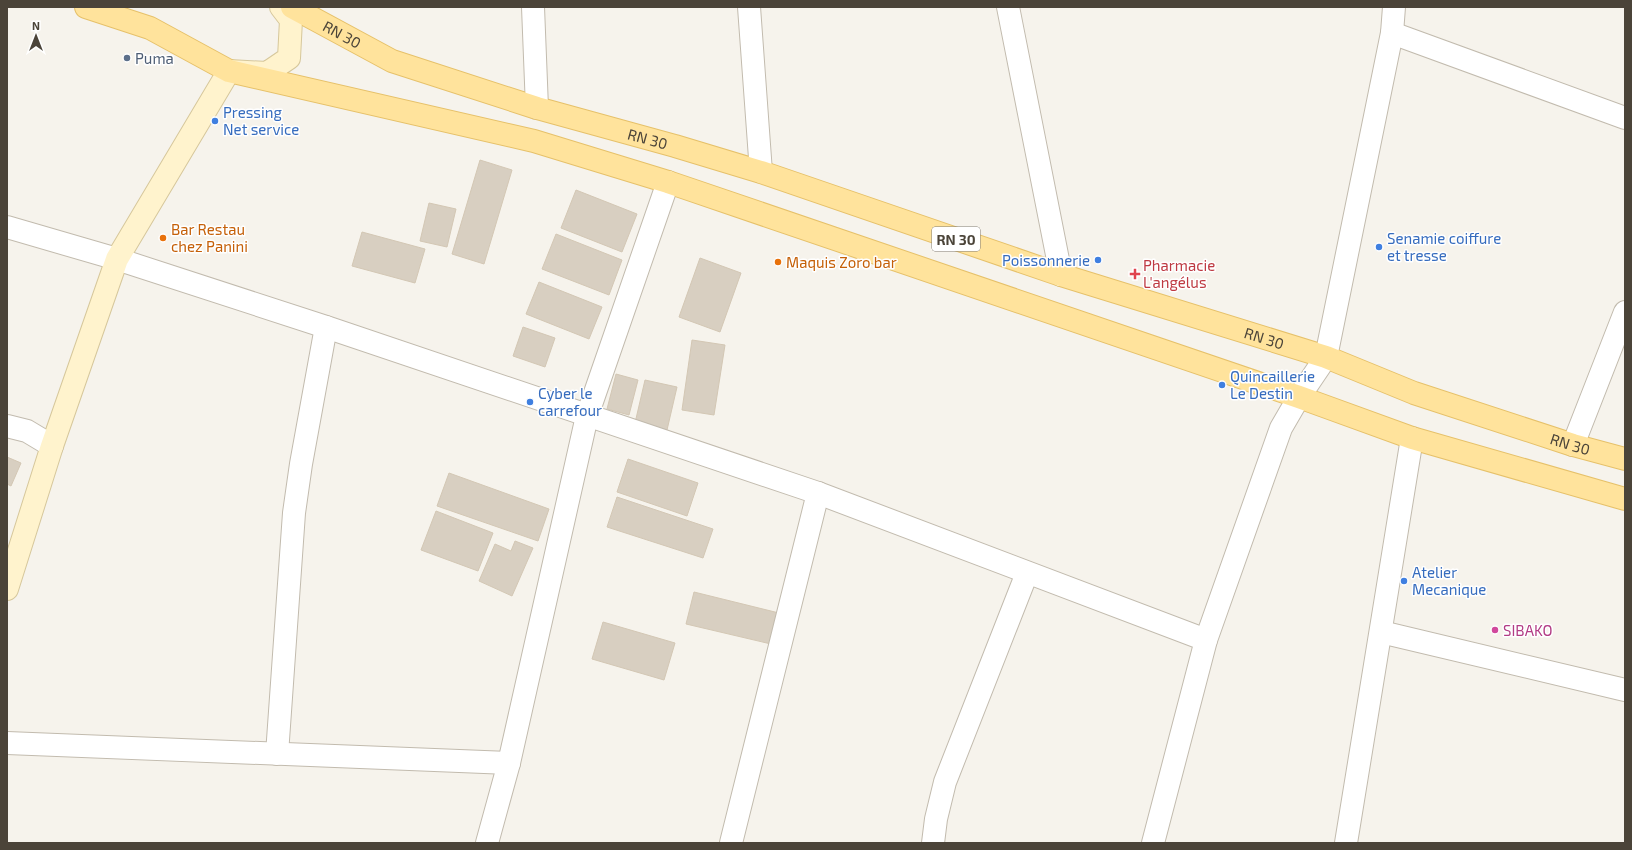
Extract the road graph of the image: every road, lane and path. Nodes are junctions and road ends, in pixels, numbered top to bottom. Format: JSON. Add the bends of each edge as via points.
{"nodes":[{"id":1,"x":86,"y":7,"type":"edge"},
{"id":2,"x":281,"y":7,"type":"edge"},
{"id":3,"x":292,"y":7,"type":"edge"},
{"id":4,"x":533,"y":7,"type":"edge"},
{"id":5,"x":749,"y":7,"type":"edge"},
{"id":6,"x":1008,"y":7,"type":"edge"},
{"id":7,"x":1394,"y":7,"type":"edge"},
{"id":8,"x":1392,"y":33,"type":"junction"},
{"id":9,"x":229,"y":71,"type":"junction"},
{"id":10,"x":537,"y":108,"type":"junction"},
{"id":11,"x":1625,"y":118,"type":"edge"},
{"id":12,"x":761,"y":172,"type":"junction"},
{"id":13,"x":668,"y":182,"type":"junction"},
{"id":14,"x":7,"y":227,"type":"edge"},
{"id":15,"x":117,"y":259,"type":"junction"},
{"id":16,"x":1061,"y":275,"type":"junction"},
{"id":17,"x":1625,"y":312,"type":"edge"},
{"id":18,"x":326,"y":327,"type":"junction"},
{"id":19,"x":1326,"y":357,"type":"junction"},
{"id":20,"x":1299,"y":397,"type":"junction"},
{"id":21,"x":587,"y":416,"type":"junction"},
{"id":22,"x":7,"y":426,"type":"edge"},
{"id":23,"x":1412,"y":438,"type":"junction"},
{"id":24,"x":1573,"y":445,"type":"junction"},
{"id":25,"x":52,"y":446,"type":"junction"},
{"id":26,"x":1625,"y":460,"type":"edge"},
{"id":27,"x":818,"y":493,"type":"junction"},
{"id":28,"x":1625,"y":499,"type":"edge"},
{"id":29,"x":1027,"y":573,"type":"junction"},
{"id":30,"x":7,"y":589,"type":"edge"},
{"id":31,"x":1381,"y":632,"type":"junction"},
{"id":32,"x":1206,"y":640,"type":"junction"},
{"id":33,"x":1625,"y":690,"type":"edge"},
{"id":34,"x":7,"y":743,"type":"edge"},
{"id":35,"x":277,"y":754,"type":"junction"},
{"id":36,"x":509,"y":763,"type":"junction"},
{"id":37,"x":487,"y":843,"type":"edge"},
{"id":38,"x":731,"y":843,"type":"edge"},
{"id":39,"x":933,"y":843,"type":"edge"},
{"id":40,"x":1153,"y":843,"type":"edge"},
{"id":41,"x":1346,"y":843,"type":"edge"}],
"edges":[{"from":1,"to":9,"type":"main road","number":"RN 30","via":[[150,28]]},
{"from":2,"to":9,"type":"street","via":[[291,20],[289,58],[266,73]]},
{"from":3,"to":10,"type":"main road","name":"RN 30","number":"RN 30","via":[[392,61]]},
{"from":4,"to":10,"type":"street"},
{"from":5,"to":12,"type":"street"},
{"from":6,"to":16,"type":"street"},
{"from":7,"to":8,"type":"street"},
{"from":8,"to":11,"type":"street"},
{"from":8,"to":19,"type":"street"},
{"from":9,"to":13,"type":"main road","number":"RN 30","via":[[534,141]]},
{"from":9,"to":15,"type":"street"},
{"from":10,"to":12,"type":"main road","name":"RN 30","number":"RN 30"},
{"from":12,"to":16,"type":"main road","name":"RN 30","number":"RN 30"},
{"from":13,"to":20,"type":"main road","number":"RN 30"},
{"from":13,"to":21,"type":"street"},
{"from":14,"to":15,"type":"street"},
{"from":15,"to":18,"type":"street"},
{"from":15,"to":25,"type":"street"},
{"from":16,"to":19,"type":"main road","name":"RN 30","number":"RN 30"},
{"from":17,"to":24,"type":"street"},
{"from":18,"to":21,"type":"street"},
{"from":18,"to":35,"type":"street","via":[[294,513]]},
{"from":19,"to":20,"type":"street"},
{"from":19,"to":24,"type":"main road","name":"RN 30","number":"RN 30","via":[[1414,393]]},
{"from":20,"to":23,"type":"main road","number":"RN 30"},
{"from":20,"to":32,"type":"street","via":[[1281,428]]},
{"from":21,"to":27,"type":"street"},
{"from":21,"to":36,"type":"street"},
{"from":22,"to":25,"type":"street","via":[[27,431]]},
{"from":23,"to":28,"type":"main road","number":"RN 30"},
{"from":23,"to":31,"type":"street"},
{"from":24,"to":26,"type":"main road","name":"RN 30","number":"RN 30"},
{"from":25,"to":30,"type":"street"},
{"from":27,"to":29,"type":"street"},
{"from":27,"to":38,"type":"street"},
{"from":29,"to":32,"type":"street"},
{"from":29,"to":39,"type":"street","via":[[945,782]]},
{"from":31,"to":33,"type":"street"},
{"from":31,"to":41,"type":"street"},
{"from":32,"to":40,"type":"street"},
{"from":34,"to":35,"type":"street"},
{"from":35,"to":36,"type":"street"},
{"from":36,"to":37,"type":"street"}]}
